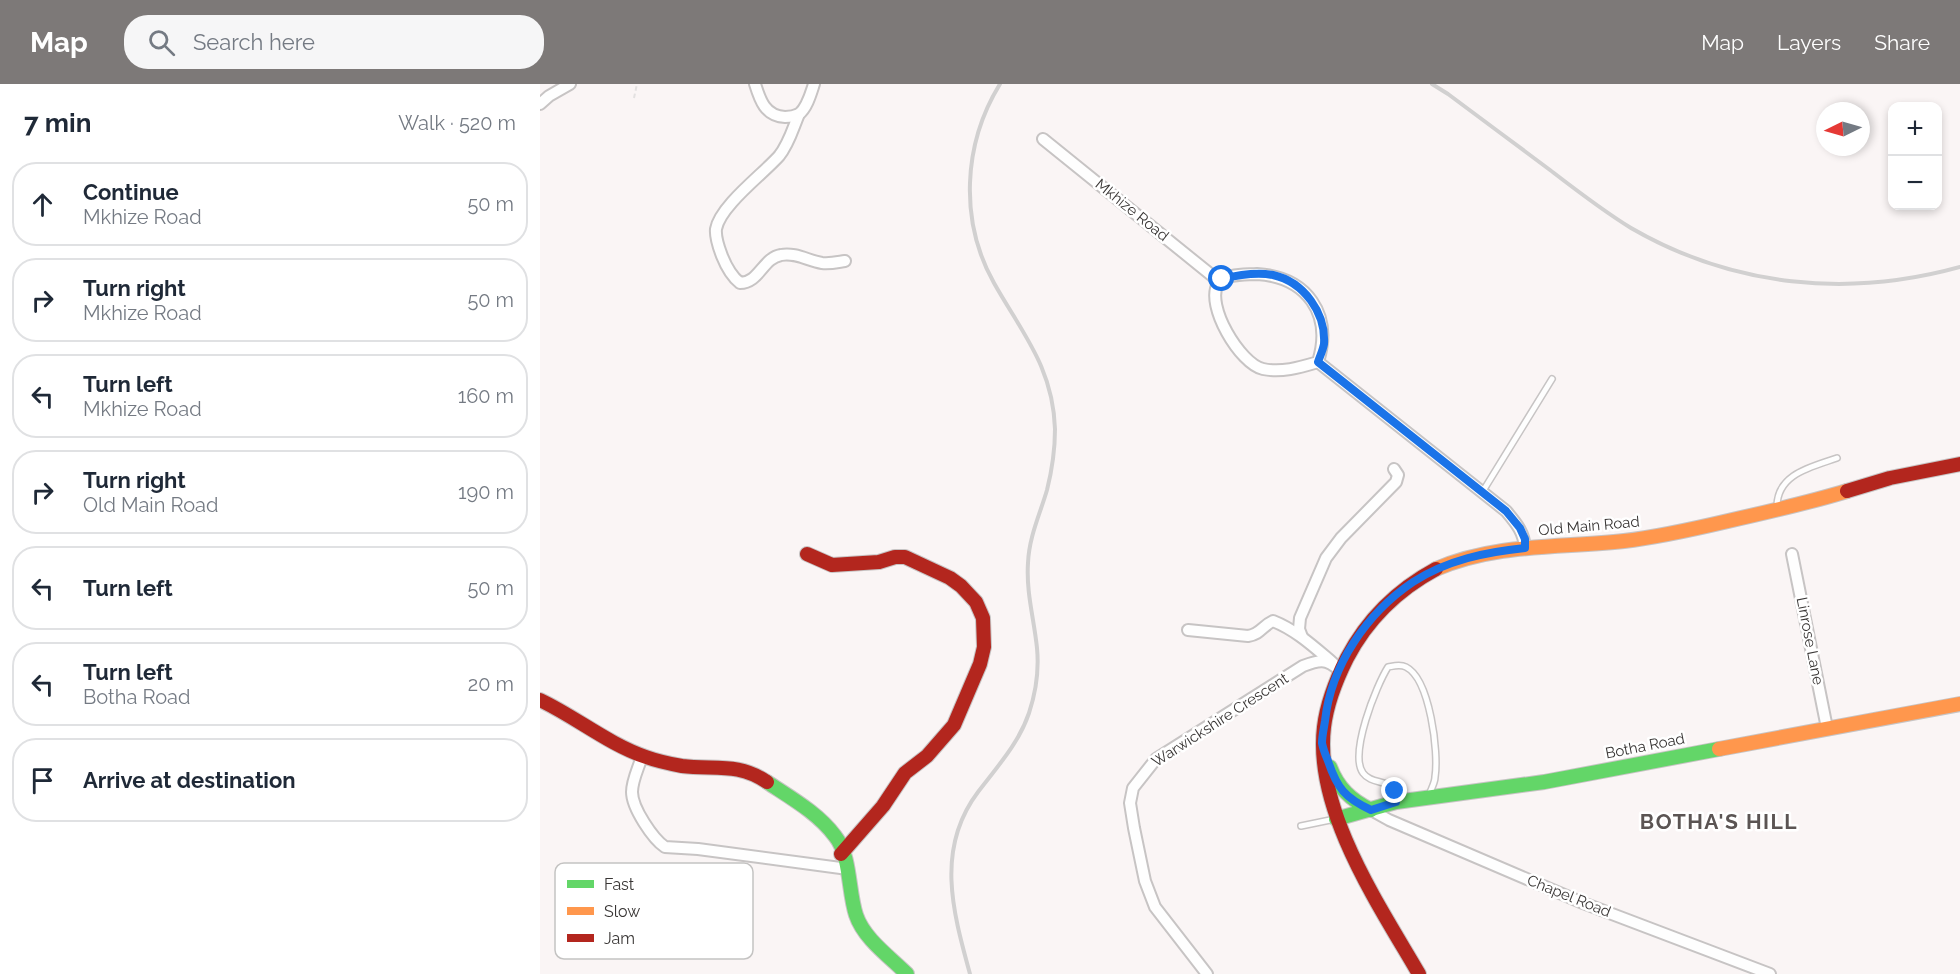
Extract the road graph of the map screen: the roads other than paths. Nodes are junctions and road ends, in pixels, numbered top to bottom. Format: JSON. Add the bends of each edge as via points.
{"nodes":[{"id":1,"x":570,"y":84,"type":"edge"},
{"id":2,"x":755,"y":84,"type":"edge"},
{"id":3,"x":814,"y":84,"type":"edge"},
{"id":4,"x":540,"y":104,"type":"edge"},
{"id":5,"x":799,"y":114,"type":"junction"},
{"id":6,"x":1043,"y":139,"type":"dead end"},
{"id":7,"x":845,"y":261,"type":"dead end"},
{"id":8,"x":1220,"y":282,"type":"junction"},
{"id":9,"x":1318,"y":362,"type":"junction"},
{"id":10,"x":1552,"y":378,"type":"dead end"},
{"id":11,"x":1837,"y":458,"type":"dead end"},
{"id":12,"x":1960,"y":464,"type":"edge"},
{"id":13,"x":1394,"y":469,"type":"dead end"},
{"id":14,"x":1483,"y":491,"type":"junction"},
{"id":15,"x":1777,"y":509,"type":"junction"},
{"id":16,"x":1525,"y":548,"type":"junction"},
{"id":17,"x":807,"y":554,"type":"dead end"},
{"id":18,"x":1792,"y":554,"type":"dead end"},
{"id":19,"x":1188,"y":630,"type":"dead end"},
{"id":20,"x":1302,"y":637,"type":"junction"},
{"id":21,"x":1340,"y":669,"type":"junction"},
{"id":22,"x":540,"y":700,"type":"edge"},
{"id":23,"x":1960,"y":704,"type":"edge"},
{"id":24,"x":1827,"y":728,"type":"junction"},
{"id":25,"x":1322,"y":744,"type":"junction"},
{"id":26,"x":642,"y":756,"type":"junction"},
{"id":27,"x":1428,"y":798,"type":"junction"},
{"id":28,"x":1396,"y":802,"type":"junction"},
{"id":29,"x":1371,"y":810,"type":"junction"},
{"id":30,"x":1336,"y":819,"type":"junction"},
{"id":31,"x":1301,"y":826,"type":"dead end"},
{"id":32,"x":841,"y":854,"type":"junction"},
{"id":33,"x":848,"y":869,"type":"junction"},
{"id":34,"x":907,"y":974,"type":"edge"},
{"id":35,"x":1207,"y":974,"type":"edge"},
{"id":36,"x":1419,"y":974,"type":"edge"},
{"id":37,"x":1770,"y":974,"type":"edge"}],
"edges":[{"from":1,"to":4,"type":"street"},
{"from":2,"to":5,"type":"street","via":[[760,101],[769,112],[790,117]]},
{"from":3,"to":5,"type":"street"},
{"from":5,"to":7,"type":"street","via":[[780,154],[721,219],[717,227],[718,245],[728,269],[740,283],[752,280],[770,259],[780,255],[829,264]]},
{"from":6,"to":8,"type":"street","name":"Mkhize Road"},
{"from":8,"to":9,"type":"street","via":[[1215,294],[1219,315],[1229,337],[1254,365],[1281,370]]},
{"from":8,"to":9,"type":"street","via":[[1235,276],[1266,275],[1297,286],[1315,305],[1322,326],[1324,345]]},
{"from":9,"to":14,"type":"street"},
{"from":10,"to":14,"type":"lane"},
{"from":11,"to":15,"type":"lane","via":[[1788,478],[1777,500]]},
{"from":12,"to":15,"type":"street","name":"Old Main Road","via":[[1889,478]]},
{"from":13,"to":20,"type":"street","via":[[1398,475],[1396,482],[1326,558],[1300,618]]},
{"from":14,"to":16,"type":"street","via":[[1520,528]]},
{"from":15,"to":16,"type":"street","name":"Old Main Road","via":[[1641,538]]},
{"from":16,"to":21,"type":"street","name":"Old Main Road","via":[[1468,557],[1413,582],[1375,614]]},
{"from":17,"to":32,"type":"street","via":[[831,565],[905,557],[961,586],[976,602],[982,618],[984,646],[980,664],[954,725],[932,751],[905,773],[883,806]]},
{"from":18,"to":24,"type":"street","name":"Linrose Lane"},
{"from":19,"to":20,"type":"street","via":[[1248,636],[1273,621]]},
{"from":20,"to":21,"type":"street"},
{"from":21,"to":25,"type":"street","name":"Old Main Road","via":[[1331,688]]},
{"from":21,"to":35,"type":"street","name":"Warwickshire Crescent","via":[[1324,661],[1303,666],[1156,759],[1133,788],[1130,803],[1134,828],[1155,907]]},
{"from":22,"to":26,"type":"street"},
{"from":23,"to":24,"type":"street","name":"Botha Road"},
{"from":24,"to":27,"type":"street","name":"Botha Road","via":[[1544,782]]},
{"from":25,"to":29,"type":"street","via":[[1340,789]]},
{"from":25,"to":30,"type":"street","name":"Old Main Road"},
{"from":26,"to":32,"type":"street","via":[[683,766],[730,767],[752,773],[819,819],[837,838]]},
{"from":26,"to":33,"type":"street","via":[[632,798],[645,824],[665,848]]},
{"from":27,"to":28,"type":"street","name":"Botha Road"},
{"from":27,"to":28,"type":"lane","via":[[1436,760],[1429,705],[1414,674],[1397,665],[1388,667],[1382,676],[1367,712],[1360,750],[1363,773],[1391,787]]},
{"from":28,"to":29,"type":"street","name":"Botha Road"},
{"from":29,"to":30,"type":"street","name":"Botha Road"},
{"from":29,"to":37,"type":"street","name":"Chapel Road","via":[[1583,903]]},
{"from":30,"to":31,"type":"lane"},
{"from":30,"to":36,"type":"street","name":"Old Main Road","via":[[1351,854]]},
{"from":32,"to":33,"type":"street"},
{"from":33,"to":34,"type":"street","via":[[857,918],[867,934]]}]}
